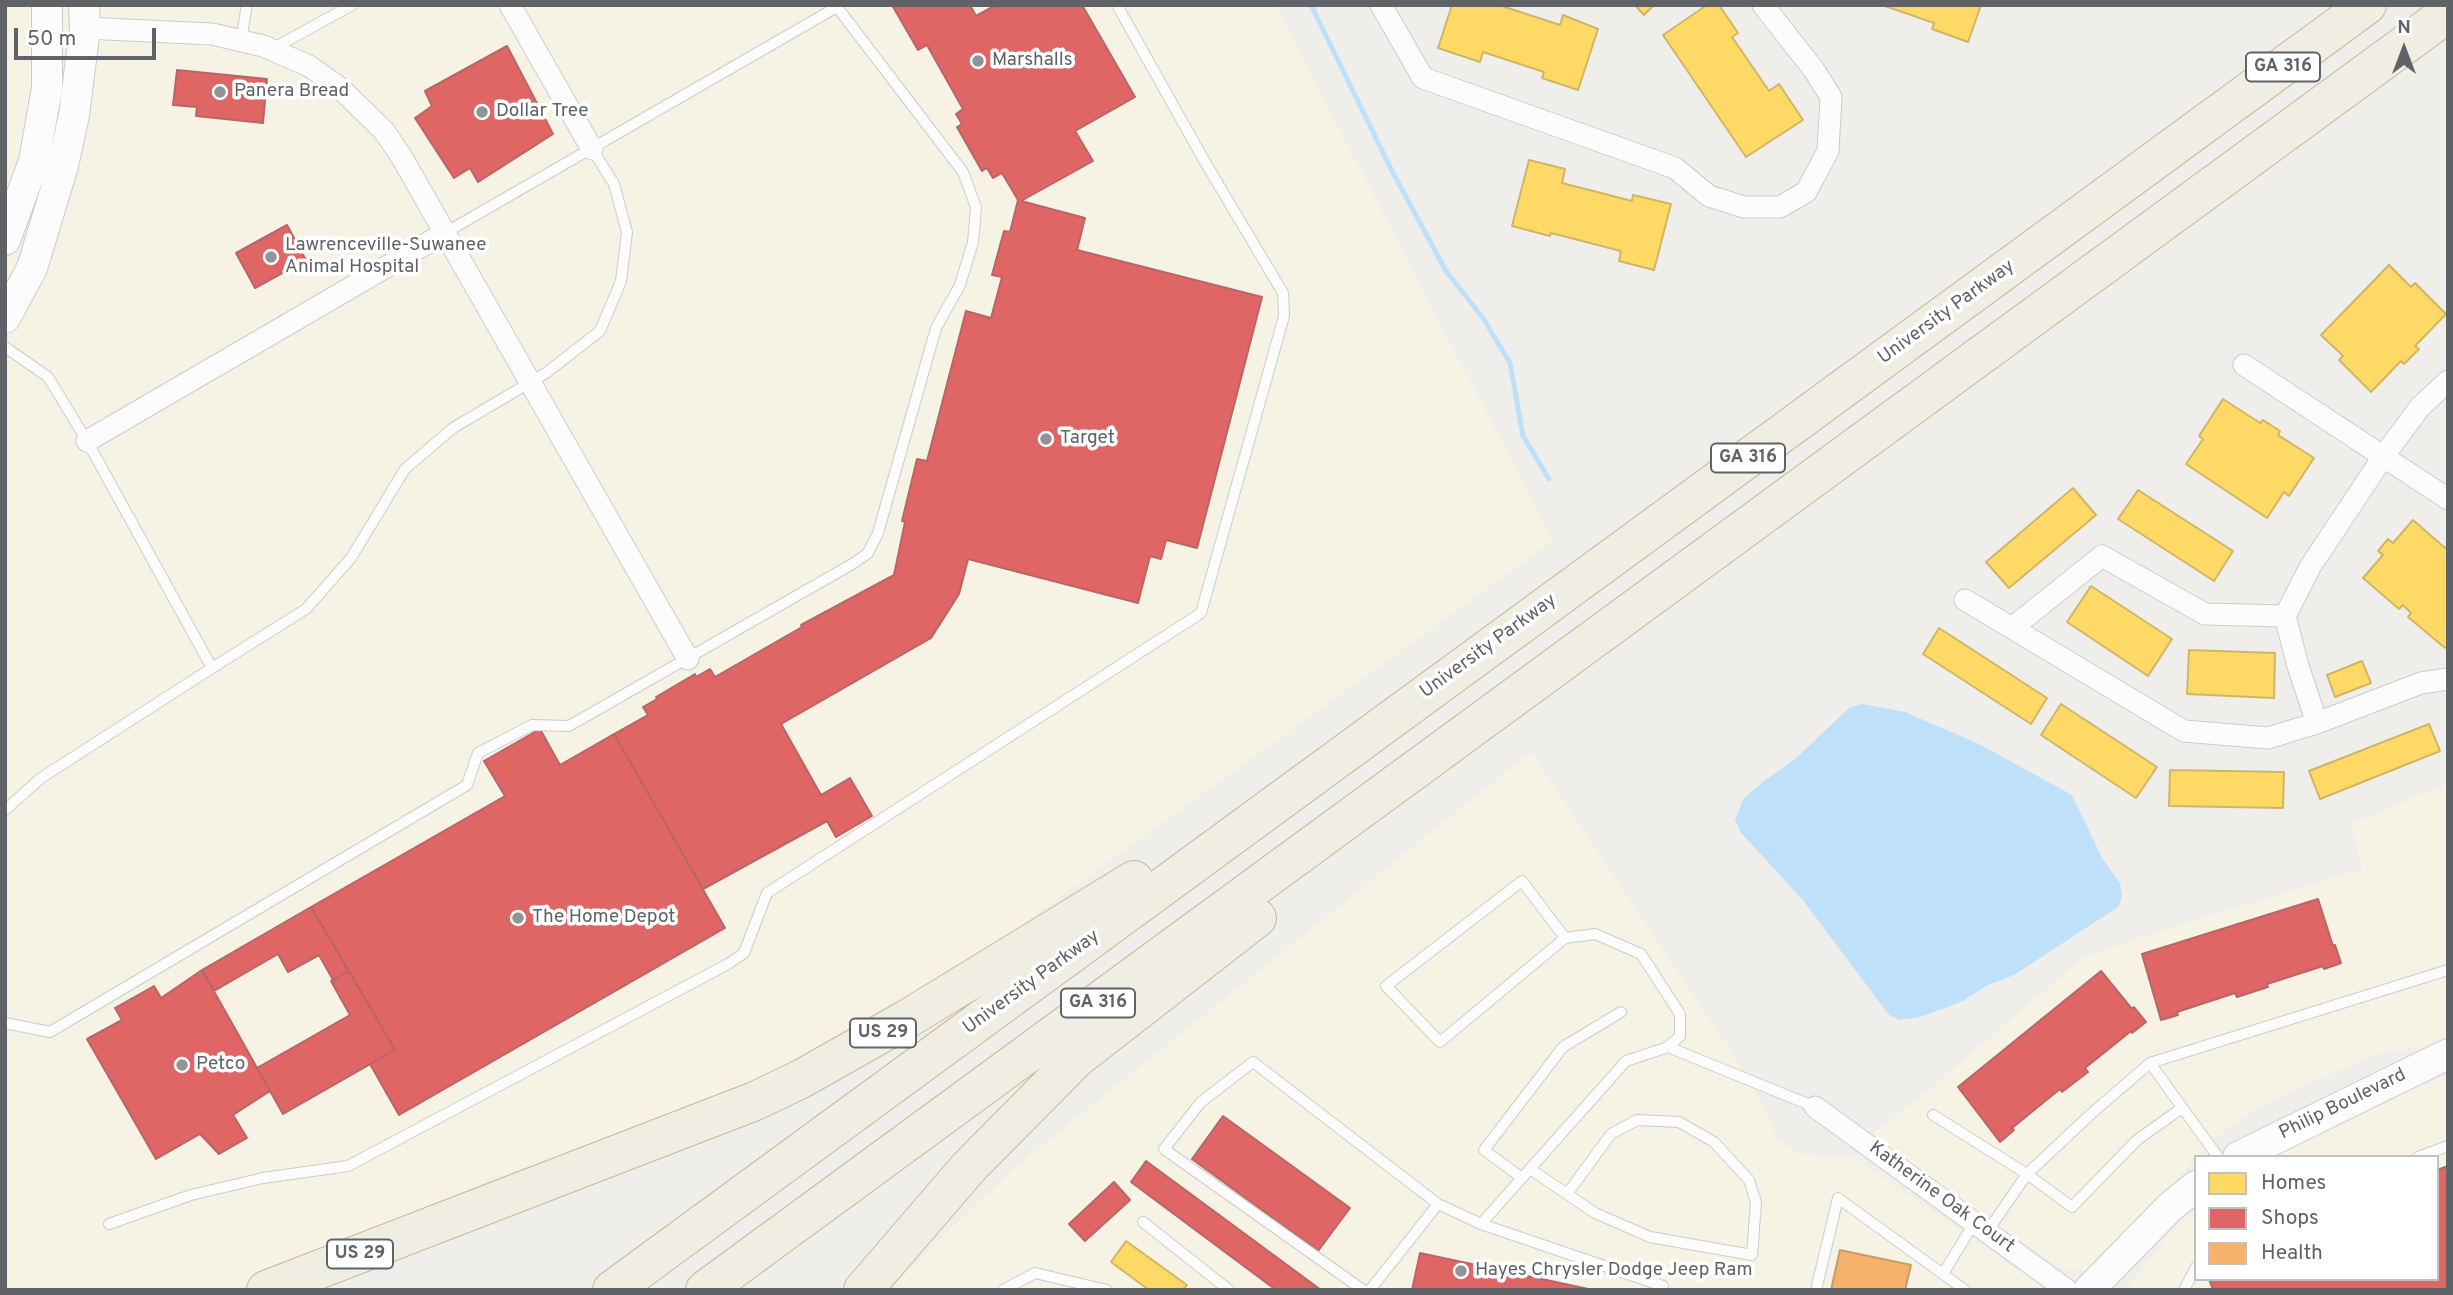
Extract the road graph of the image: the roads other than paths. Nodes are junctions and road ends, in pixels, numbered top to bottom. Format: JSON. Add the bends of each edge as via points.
{"nodes":[{"id":1,"x":47,"y":5,"type":"edge"},
{"id":2,"x":247,"y":5,"type":"edge"},
{"id":3,"x":352,"y":5,"type":"edge"},
{"id":4,"x":510,"y":5,"type":"edge"},
{"id":5,"x":1117,"y":5,"type":"edge"},
{"id":6,"x":1381,"y":5,"type":"edge"},
{"id":7,"x":1763,"y":5,"type":"edge"},
{"id":8,"x":2367,"y":5,"type":"edge"},
{"id":9,"x":2448,"y":13,"type":"edge"},
{"id":10,"x":85,"y":17,"type":"edge"},
{"id":11,"x":241,"y":40,"type":"junction"},
{"id":12,"x":272,"y":49,"type":"junction"},
{"id":13,"x":592,"y":149,"type":"junction"},
{"id":14,"x":443,"y":234,"type":"junction"},
{"id":15,"x":5,"y":240,"type":"edge"},
{"id":16,"x":5,"y":318,"type":"edge"},
{"id":17,"x":5,"y":347,"type":"edge"},
{"id":18,"x":2244,"y":365,"type":"dead end"},
{"id":19,"x":2448,"y":381,"type":"edge"},
{"id":20,"x":531,"y":382,"type":"junction"},
{"id":21,"x":88,"y":441,"type":"junction"},
{"id":22,"x":2383,"y":457,"type":"junction"},
{"id":23,"x":2448,"y":499,"type":"edge"},
{"id":24,"x":1965,"y":600,"type":"dead end"},
{"id":25,"x":2285,"y":616,"type":"junction"},
{"id":26,"x":2012,"y":628,"type":"junction"},
{"id":27,"x":688,"y":659,"type":"junction"},
{"id":28,"x":212,"y":668,"type":"junction"},
{"id":29,"x":2448,"y":679,"type":"edge"},
{"id":30,"x":1490,"y":715,"type":"junction"},
{"id":31,"x":2317,"y":723,"type":"junction"},
{"id":32,"x":1297,"y":788,"type":"junction"},
{"id":33,"x":5,"y":810,"type":"edge"},
{"id":34,"x":1565,"y":938,"type":"junction"},
{"id":35,"x":2448,"y":970,"type":"edge"},
{"id":36,"x":1621,"y":1012,"type":"dead end"},
{"id":37,"x":5,"y":1023,"type":"edge"},
{"id":38,"x":1668,"y":1047,"type":"junction"},
{"id":39,"x":2448,"y":1054,"type":"edge"},
{"id":40,"x":2150,"y":1063,"type":"junction"},
{"id":41,"x":1815,"y":1107,"type":"joint"},
{"id":42,"x":2182,"y":1108,"type":"junction"},
{"id":43,"x":1933,"y":1115,"type":"dead end"},
{"id":44,"x":2448,"y":1146,"type":"edge"},
{"id":45,"x":2217,"y":1155,"type":"edge"},
{"id":46,"x":2242,"y":1155,"type":"edge"},
{"id":47,"x":2423,"y":1155,"type":"edge"},
{"id":48,"x":1530,"y":1169,"type":"junction"},
{"id":49,"x":2027,"y":1174,"type":"junction"},
{"id":50,"x":1522,"y":1178,"type":"junction"},
{"id":51,"x":2194,"y":1188,"type":"edge"},
{"id":52,"x":1567,"y":1194,"type":"junction"},
{"id":53,"x":1437,"y":1204,"type":"junction"},
{"id":54,"x":1143,"y":1222,"type":"dead end"},
{"id":55,"x":109,"y":1224,"type":"dead end"},
{"id":56,"x":1481,"y":1224,"type":"junction"},
{"id":57,"x":1981,"y":1227,"type":"junction"},
{"id":58,"x":2194,"y":1271,"type":"edge"},
{"id":59,"x":1943,"y":1274,"type":"junction"},
{"id":60,"x":1068,"y":1285,"type":"edge"},
{"id":61,"x":273,"y":1288,"type":"edge"},
{"id":62,"x":612,"y":1290,"type":"edge"},
{"id":63,"x":705,"y":1290,"type":"edge"},
{"id":64,"x":863,"y":1290,"type":"edge"},
{"id":65,"x":1003,"y":1290,"type":"edge"},
{"id":66,"x":1107,"y":1290,"type":"edge"},
{"id":67,"x":1228,"y":1290,"type":"edge"},
{"id":68,"x":1363,"y":1290,"type":"edge"},
{"id":69,"x":1370,"y":1290,"type":"edge"},
{"id":70,"x":1662,"y":1290,"type":"edge"},
{"id":71,"x":1816,"y":1290,"type":"edge"},
{"id":72,"x":1965,"y":1290,"type":"edge"},
{"id":73,"x":2067,"y":1290,"type":"edge"},
{"id":74,"x":2089,"y":1290,"type":"edge"},
{"id":75,"x":2184,"y":1290,"type":"edge"}],
"edges":[{"from":1,"to":15,"type":"main road","via":[[47,88],[34,160]]},
{"from":2,"to":11,"type":"lane"},
{"from":3,"to":12,"type":"lane"},
{"from":4,"to":13,"type":"street"},
{"from":5,"to":55,"type":"lane","via":[[1283,293],[1284,316],[1201,612],[767,892],[744,953],[728,964],[348,1166],[263,1178],[191,1195]]},
{"from":6,"to":7,"type":"street","via":[[1423,78],[1675,168],[1709,196],[1744,206],[1780,206],[1806,192],[1828,151],[1831,97]]},
{"from":8,"to":32,"type":"highway","name":"University Parkway","number":"GA 316"},
{"from":9,"to":30,"type":"highway","number":"GA 316"},
{"from":10,"to":11,"type":"street"},
{"from":10,"to":16,"type":"main road","via":[[74,116],[62,166],[32,268]]},
{"from":11,"to":12,"type":"street"},
{"from":12,"to":14,"type":"street","via":[[309,66],[340,88],[384,131]]},
{"from":13,"to":14,"type":"lane"},
{"from":13,"to":20,"type":"lane","via":[[614,184],[627,232],[621,281],[600,331]]},
{"from":13,"to":27,"type":"lane","via":[[836,7],[963,172],[976,207],[973,242],[960,285],[936,328],[878,533],[868,553]]},
{"from":14,"to":20,"type":"street"},
{"from":14,"to":21,"type":"street"},
{"from":17,"to":21,"type":"lane","via":[[48,377]]},
{"from":18,"to":22,"type":"street"},
{"from":19,"to":22,"type":"street","via":[[2420,407]]},
{"from":20,"to":27,"type":"street"},
{"from":20,"to":28,"type":"lane","via":[[453,428],[405,469],[351,558],[306,609]]},
{"from":21,"to":28,"type":"lane"},
{"from":22,"to":23,"type":"street"},
{"from":22,"to":25,"type":"street","via":[[2310,566]]},
{"from":24,"to":26,"type":"street"},
{"from":25,"to":26,"type":"street","via":[[2205,614],[2102,556]]},
{"from":25,"to":31,"type":"street"},
{"from":26,"to":31,"type":"street","via":[[2184,731],[2267,738]]},
{"from":27,"to":37,"type":"lane","via":[[569,726],[532,724],[478,753],[467,785],[50,1032]]},
{"from":28,"to":33,"type":"lane","via":[[41,778]]},
{"from":29,"to":31,"type":"street","via":[[2421,683]]},
{"from":30,"to":63,"type":"highway","number":"GA 316"},
{"from":30,"to":64,"type":"highway","via":[[1444,768],[1388,818],[1077,1058],[969,1167]]},
{"from":32,"to":61,"type":"highway","number":"US 29","via":[[1202,839],[801,1079],[755,1101]]},
{"from":32,"to":62,"type":"highway","name":"University Parkway","number":"GA 316"},
{"from":34,"to":34,"type":"lane","via":[[1440,1042],[1386,986],[1522,881]]},
{"from":34,"to":38,"type":"lane","via":[[1595,934],[1641,954],[1680,1014],[1680,1036]]},
{"from":35,"to":40,"type":"lane"},
{"from":36,"to":50,"type":"lane","via":[[1563,1047],[1484,1150]]},
{"from":38,"to":41,"type":"lane"},
{"from":38,"to":48,"type":"lane","via":[[1626,1061]]},
{"from":39,"to":46,"type":"main road","name":"Philip Boulevard"},
{"from":40,"to":42,"type":"lane"},
{"from":40,"to":49,"type":"lane"},
{"from":41,"to":57,"type":"street","name":"Katherine Oak Court"},
{"from":42,"to":45,"type":"lane"},
{"from":42,"to":49,"type":"lane","via":[[2137,1140],[2072,1207]]},
{"from":43,"to":49,"type":"lane"},
{"from":44,"to":47,"type":"lane"},
{"from":48,"to":50,"type":"lane"},
{"from":48,"to":52,"type":"lane"},
{"from":49,"to":57,"type":"lane"},
{"from":50,"to":56,"type":"lane"},
{"from":51,"to":74,"type":"main road","via":[[2170,1206]]},
{"from":52,"to":52,"type":"lane","via":[[1595,1213],[1650,1237],[1752,1255],[1756,1202],[1749,1180],[1714,1142],[1679,1122],[1637,1120],[1611,1134]]},
{"from":53,"to":56,"type":"lane"},
{"from":53,"to":68,"type":"lane","via":[[1253,1062],[1201,1102],[1164,1149]]},
{"from":53,"to":69,"type":"lane"},
{"from":54,"to":67,"type":"lane"},
{"from":56,"to":70,"type":"lane","via":[[1663,1286]]},
{"from":57,"to":59,"type":"lane"},
{"from":57,"to":73,"type":"street","name":"Katherine Oak Court"},
{"from":58,"to":75,"type":"lane"},
{"from":59,"to":71,"type":"lane","via":[[1838,1198]]},
{"from":59,"to":72,"type":"lane"},
{"from":60,"to":65,"type":"lane","via":[[1035,1273]]},
{"from":60,"to":66,"type":"lane"}]}
